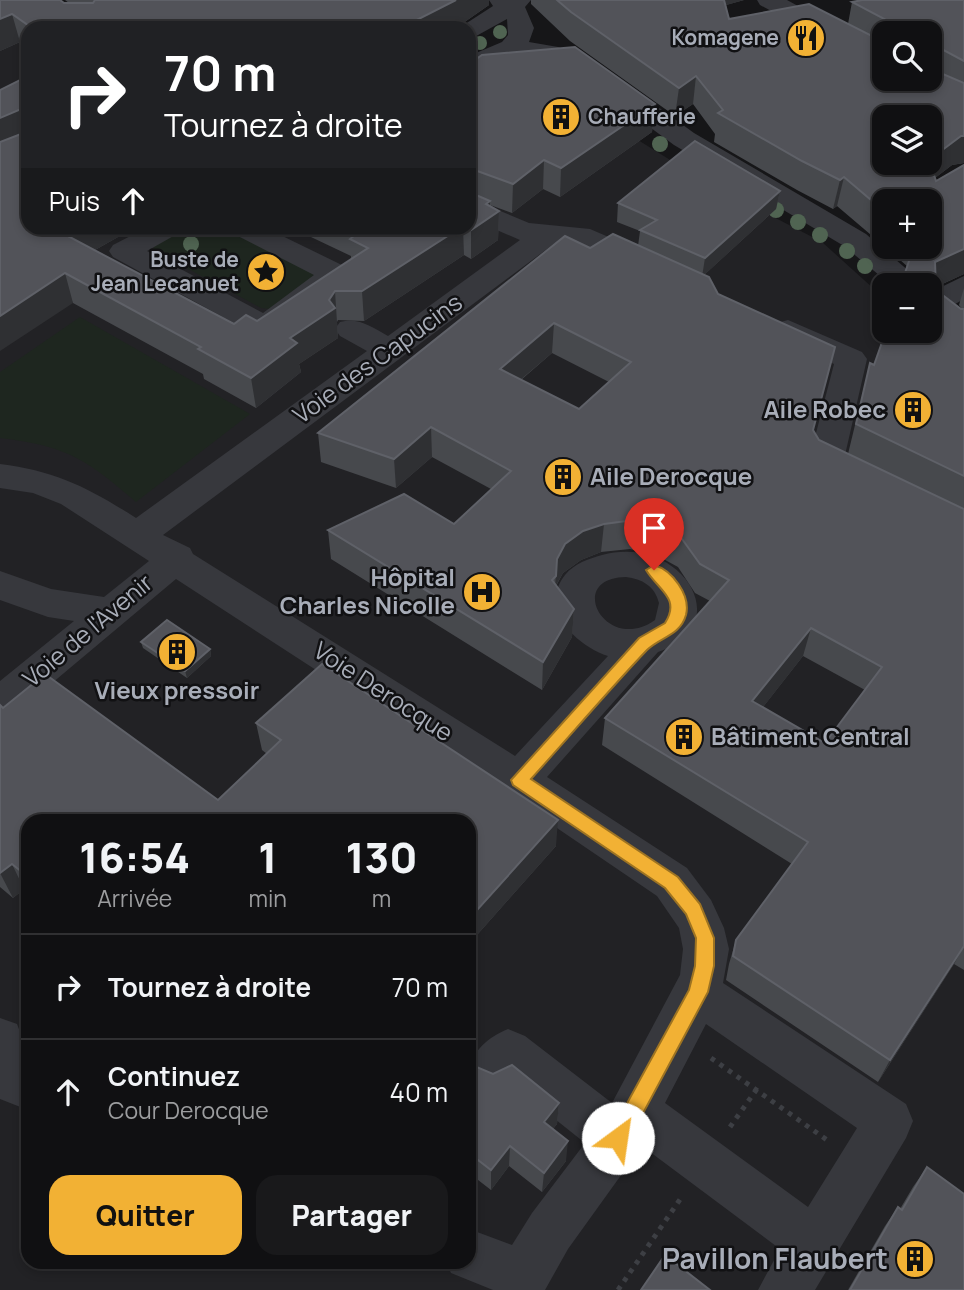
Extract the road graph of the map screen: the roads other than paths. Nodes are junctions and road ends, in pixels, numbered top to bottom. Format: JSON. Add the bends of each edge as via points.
{"nodes":[{"id":1,"x":769,"y":0,"type":"edge"},
{"id":2,"x":510,"y":1,"type":"edge"},
{"id":3,"x":846,"y":20,"type":"edge"},
{"id":4,"x":816,"y":26,"type":"junction"},
{"id":5,"x":476,"y":27,"type":"edge"},
{"id":6,"x":511,"y":47,"type":"junction"},
{"id":7,"x":872,"y":57,"type":"edge"},
{"id":8,"x":476,"y":62,"type":"edge"},
{"id":9,"x":476,"y":210,"type":"edge"},
{"id":10,"x":548,"y":233,"type":"junction"},
{"id":11,"x":154,"y":235,"type":"edge"},
{"id":12,"x":258,"y":235,"type":"edge"},
{"id":13,"x":895,"y":273,"type":"edge"},
{"id":14,"x":667,"y":274,"type":"edge"},
{"id":15,"x":964,"y":286,"type":"edge"},
{"id":16,"x":942,"y":297,"type":"edge"},
{"id":17,"x":765,"y":319,"type":"edge"},
{"id":18,"x":351,"y":329,"type":"edge"},
{"id":19,"x":390,"y":350,"type":"junction"},
{"id":20,"x":0,"y":476,"type":"edge"},
{"id":21,"x":883,"y":488,"type":"edge"},
{"id":22,"x":138,"y":535,"type":"junction"},
{"id":23,"x":177,"y":558,"type":"junction"},
{"id":24,"x":0,"y":585,"type":"edge"},
{"id":25,"x":111,"y":612,"type":"junction"},
{"id":26,"x":645,"y":642,"type":"dead end"},
{"id":27,"x":0,"y":704,"type":"edge"},
{"id":28,"x":519,"y":780,"type":"junction"},
{"id":29,"x":698,"y":992,"type":"junction"},
{"id":30,"x":492,"y":1070,"type":"edge"},
{"id":31,"x":627,"y":1124,"type":"junction"},
{"id":32,"x":815,"y":1243,"type":"junction"},
{"id":33,"x":476,"y":1259,"type":"edge"},
{"id":34,"x":522,"y":1282,"type":"edge"},
{"id":35,"x":783,"y":1290,"type":"edge"}],
"edges":[{"from":1,"to":4,"type":"street"},
{"from":2,"to":5,"type":"street"},
{"from":2,"to":6,"type":"street","via":[[522,28]]},
{"from":3,"to":4,"type":"street"},
{"from":4,"to":7,"type":"street"},
{"from":6,"to":8,"type":"street"},
{"from":6,"to":13,"type":"street","via":[[549,52],[591,71],[684,139],[855,240]]},
{"from":9,"to":10,"type":"street","via":[[524,232]]},
{"from":10,"to":14,"type":"street","via":[[580,235]]},
{"from":10,"to":19,"type":"street","name":"Voie des Capucins"},
{"from":11,"to":12,"type":"street","via":[[124,251],[265,327],[309,307],[335,274]]},
{"from":15,"to":16,"type":"street"},
{"from":17,"to":21,"type":"street","via":[[851,359],[826,460]]},
{"from":18,"to":19,"type":"street"},
{"from":19,"to":22,"type":"street","name":"Voie des Capucins"},
{"from":20,"to":22,"type":"street","name":"Voie Derocque","via":[[57,488]]},
{"from":22,"to":23,"type":"street","name":"Voie Derocque"},
{"from":23,"to":25,"type":"street","name":"Voie de l'Avenir"},
{"from":23,"to":28,"type":"street","name":"Voie Derocque"},
{"from":24,"to":25,"type":"street","via":[[48,603]]},
{"from":25,"to":27,"type":"street","name":"Voie de l'Avenir"},
{"from":26,"to":28,"type":"street"},
{"from":28,"to":29,"type":"street","name":"Voie Derocque","via":[[672,882],[694,910],[705,938]]},
{"from":29,"to":31,"type":"street","name":"Voie Derocque"},
{"from":29,"to":32,"type":"street","via":[[889,1121]]},
{"from":30,"to":31,"type":"street","via":[[508,1052]]},
{"from":31,"to":32,"type":"street","via":[[705,1163]]},
{"from":31,"to":34,"type":"street","name":"Voie Derocque"},
{"from":32,"to":35,"type":"street"},
{"from":33,"to":34,"type":"street"}]}
